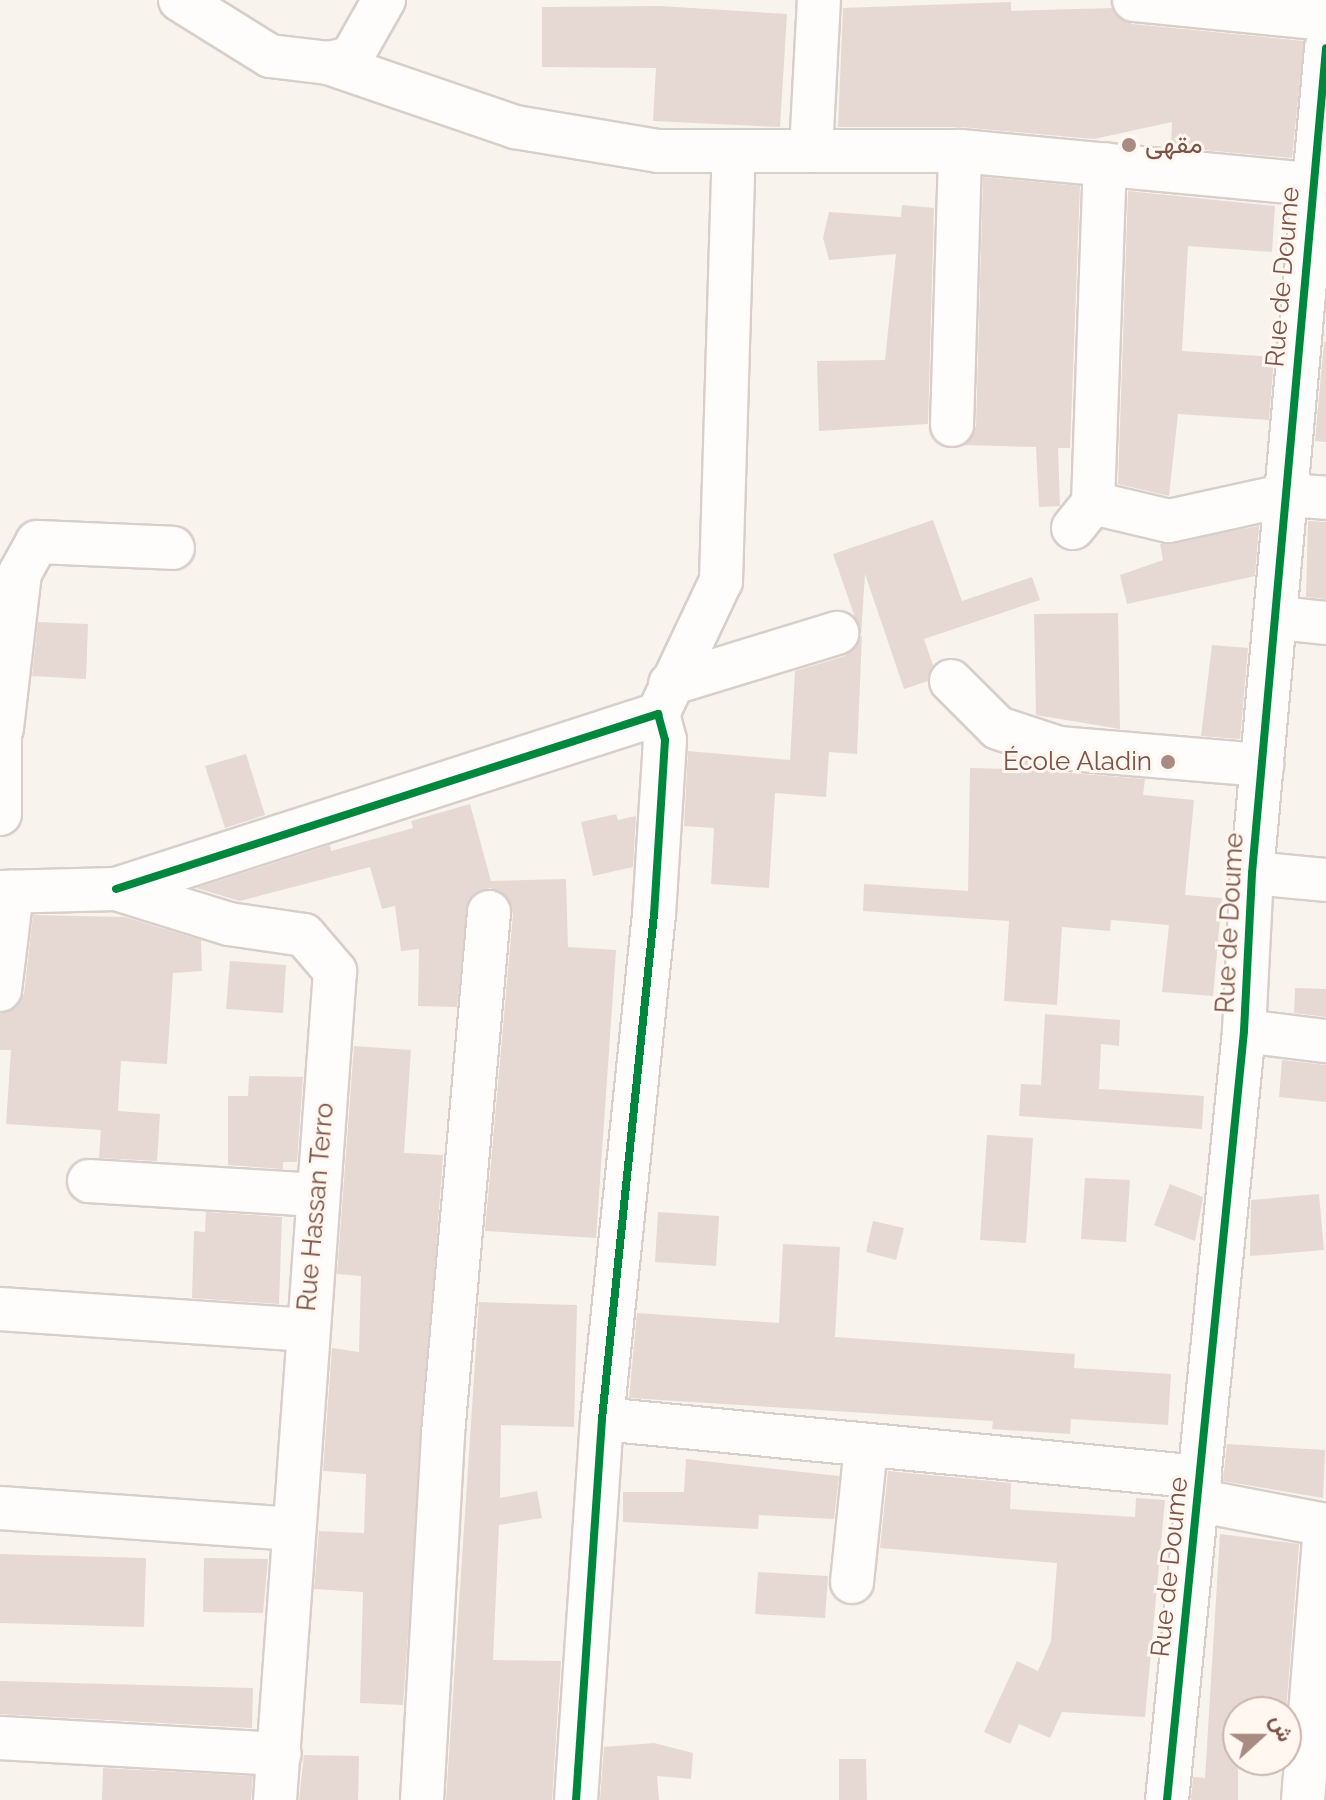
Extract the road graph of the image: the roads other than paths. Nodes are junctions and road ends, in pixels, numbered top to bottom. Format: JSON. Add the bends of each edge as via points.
{"nodes":[{"id":1,"x":180,"y":0,"type":"edge"},
{"id":2,"x":384,"y":0,"type":"edge"},
{"id":3,"x":819,"y":0,"type":"edge"},
{"id":4,"x":1134,"y":0,"type":"edge"},
{"id":5,"x":1326,"y":19,"type":"edge"},
{"id":6,"x":1326,"y":48,"type":"edge"},
{"id":7,"x":328,"y":63,"type":"junction"},
{"id":8,"x":1322,"y":102,"type":"edge"},
{"id":9,"x":811,"y":151,"type":"junction"},
{"id":10,"x":960,"y":151,"type":"junction"},
{"id":11,"x":734,"y":152,"type":"junction"},
{"id":12,"x":1105,"y":164,"type":"junction"},
{"id":13,"x":1311,"y":184,"type":"junction"},
{"id":14,"x":1316,"y":227,"type":"edge"},
{"id":15,"x":952,"y":425,"type":"dead end"},
{"id":16,"x":1326,"y":472,"type":"edge"},
{"id":17,"x":1306,"y":496,"type":"edge"},
{"id":18,"x":173,"y":548,"type":"dead end"},
{"id":19,"x":1279,"y":618,"type":"junction"},
{"id":20,"x":1326,"y":623,"type":"edge"},
{"id":21,"x":837,"y":633,"type":"dead end"},
{"id":22,"x":951,"y":681,"type":"dead end"},
{"id":23,"x":664,"y":699,"type":"junction"},
{"id":24,"x":1,"y":728,"type":"edge"},
{"id":25,"x":1262,"y":765,"type":"junction"},
{"id":26,"x":0,"y":814,"type":"edge"},
{"id":27,"x":1252,"y":873,"type":"junction"},
{"id":28,"x":1326,"y":880,"type":"edge"},
{"id":29,"x":116,"y":889,"type":"junction"},
{"id":30,"x":6,"y":892,"type":"edge"},
{"id":31,"x":489,"y":912,"type":"dead end"},
{"id":32,"x":0,"y":990,"type":"edge"},
{"id":33,"x":1244,"y":1031,"type":"junction"},
{"id":34,"x":1326,"y":1041,"type":"edge"},
{"id":35,"x":89,"y":1181,"type":"dead end"},
{"id":36,"x":317,"y":1195,"type":"junction"},
{"id":37,"x":0,"y":1309,"type":"edge"},
{"id":38,"x":305,"y":1330,"type":"junction"},
{"id":39,"x":602,"y":1419,"type":"junction"},
{"id":40,"x":866,"y":1446,"type":"junction"},
{"id":41,"x":1198,"y":1489,"type":"junction"},
{"id":42,"x":0,"y":1508,"type":"edge"},
{"id":43,"x":1325,"y":1525,"type":"edge"},
{"id":44,"x":293,"y":1529,"type":"junction"},
{"id":45,"x":852,"y":1582,"type":"dead end"},
{"id":46,"x":0,"y":1738,"type":"edge"},
{"id":47,"x":280,"y":1754,"type":"junction"},
{"id":48,"x":275,"y":1800,"type":"edge"},
{"id":49,"x":422,"y":1800,"type":"edge"},
{"id":50,"x":576,"y":1800,"type":"edge"},
{"id":51,"x":1167,"y":1800,"type":"edge"},
{"id":52,"x":1303,"y":1800,"type":"edge"}],
"edges":[{"from":1,"to":7,"type":"street","via":[[270,56]]},
{"from":2,"to":7,"type":"street","via":[[351,58]]},
{"from":3,"to":9,"type":"street"},
{"from":4,"to":5,"type":"street"},
{"from":6,"to":8,"type":"street","name":"Rue de Doume"},
{"from":7,"to":11,"type":"street","via":[[515,127],[659,151]]},
{"from":8,"to":13,"type":"street","name":"Rue de Doume"},
{"from":9,"to":10,"type":"street"},
{"from":9,"to":11,"type":"street"},
{"from":10,"to":12,"type":"street"},
{"from":10,"to":15,"type":"street"},
{"from":11,"to":23,"type":"street","via":[[721,581]]},
{"from":12,"to":13,"type":"street"},
{"from":12,"to":17,"type":"street","via":[[1083,515],[1169,521]]},
{"from":13,"to":14,"type":"street","name":"Rue de Doume"},
{"from":14,"to":17,"type":"street","name":"Rue de Doume"},
{"from":16,"to":17,"type":"street"},
{"from":17,"to":19,"type":"street","name":"Rue de Doume"},
{"from":18,"to":24,"type":"street","via":[[37,542],[20,573]]},
{"from":19,"to":20,"type":"street"},
{"from":19,"to":25,"type":"street","name":"Rue de Doume"},
{"from":21,"to":23,"type":"street"},
{"from":22,"to":25,"type":"street","via":[[998,728],[1059,748]]},
{"from":23,"to":29,"type":"street"},
{"from":23,"to":39,"type":"street","via":[[654,914]]},
{"from":24,"to":26,"type":"street"},
{"from":25,"to":27,"type":"street","name":"Rue de Doume"},
{"from":27,"to":28,"type":"street"},
{"from":27,"to":33,"type":"street","name":"Rue de Doume"},
{"from":29,"to":30,"type":"street","name":"Rue Hassan Terro"},
{"from":29,"to":36,"type":"street","name":"Rue Hassan Terro","via":[[229,924],[304,935],[335,971]]},
{"from":30,"to":32,"type":"street"},
{"from":31,"to":49,"type":"street","via":[[443,1434]]},
{"from":33,"to":34,"type":"street"},
{"from":33,"to":41,"type":"street","name":"Rue de Doume"},
{"from":35,"to":36,"type":"street"},
{"from":36,"to":38,"type":"street","name":"Rue Hassan Terro"},
{"from":37,"to":38,"type":"street"},
{"from":38,"to":44,"type":"street","name":"Rue Hassan Terro"},
{"from":39,"to":40,"type":"street"},
{"from":39,"to":50,"type":"street"},
{"from":40,"to":41,"type":"street"},
{"from":40,"to":45,"type":"street"},
{"from":41,"to":43,"type":"street"},
{"from":41,"to":51,"type":"street","name":"Rue de Doume"},
{"from":42,"to":44,"type":"street"},
{"from":43,"to":52,"type":"street"},
{"from":44,"to":47,"type":"street","name":"Rue Hassan Terro"},
{"from":46,"to":47,"type":"street"},
{"from":47,"to":48,"type":"street","name":"Rue Hassan Terro"}]}
